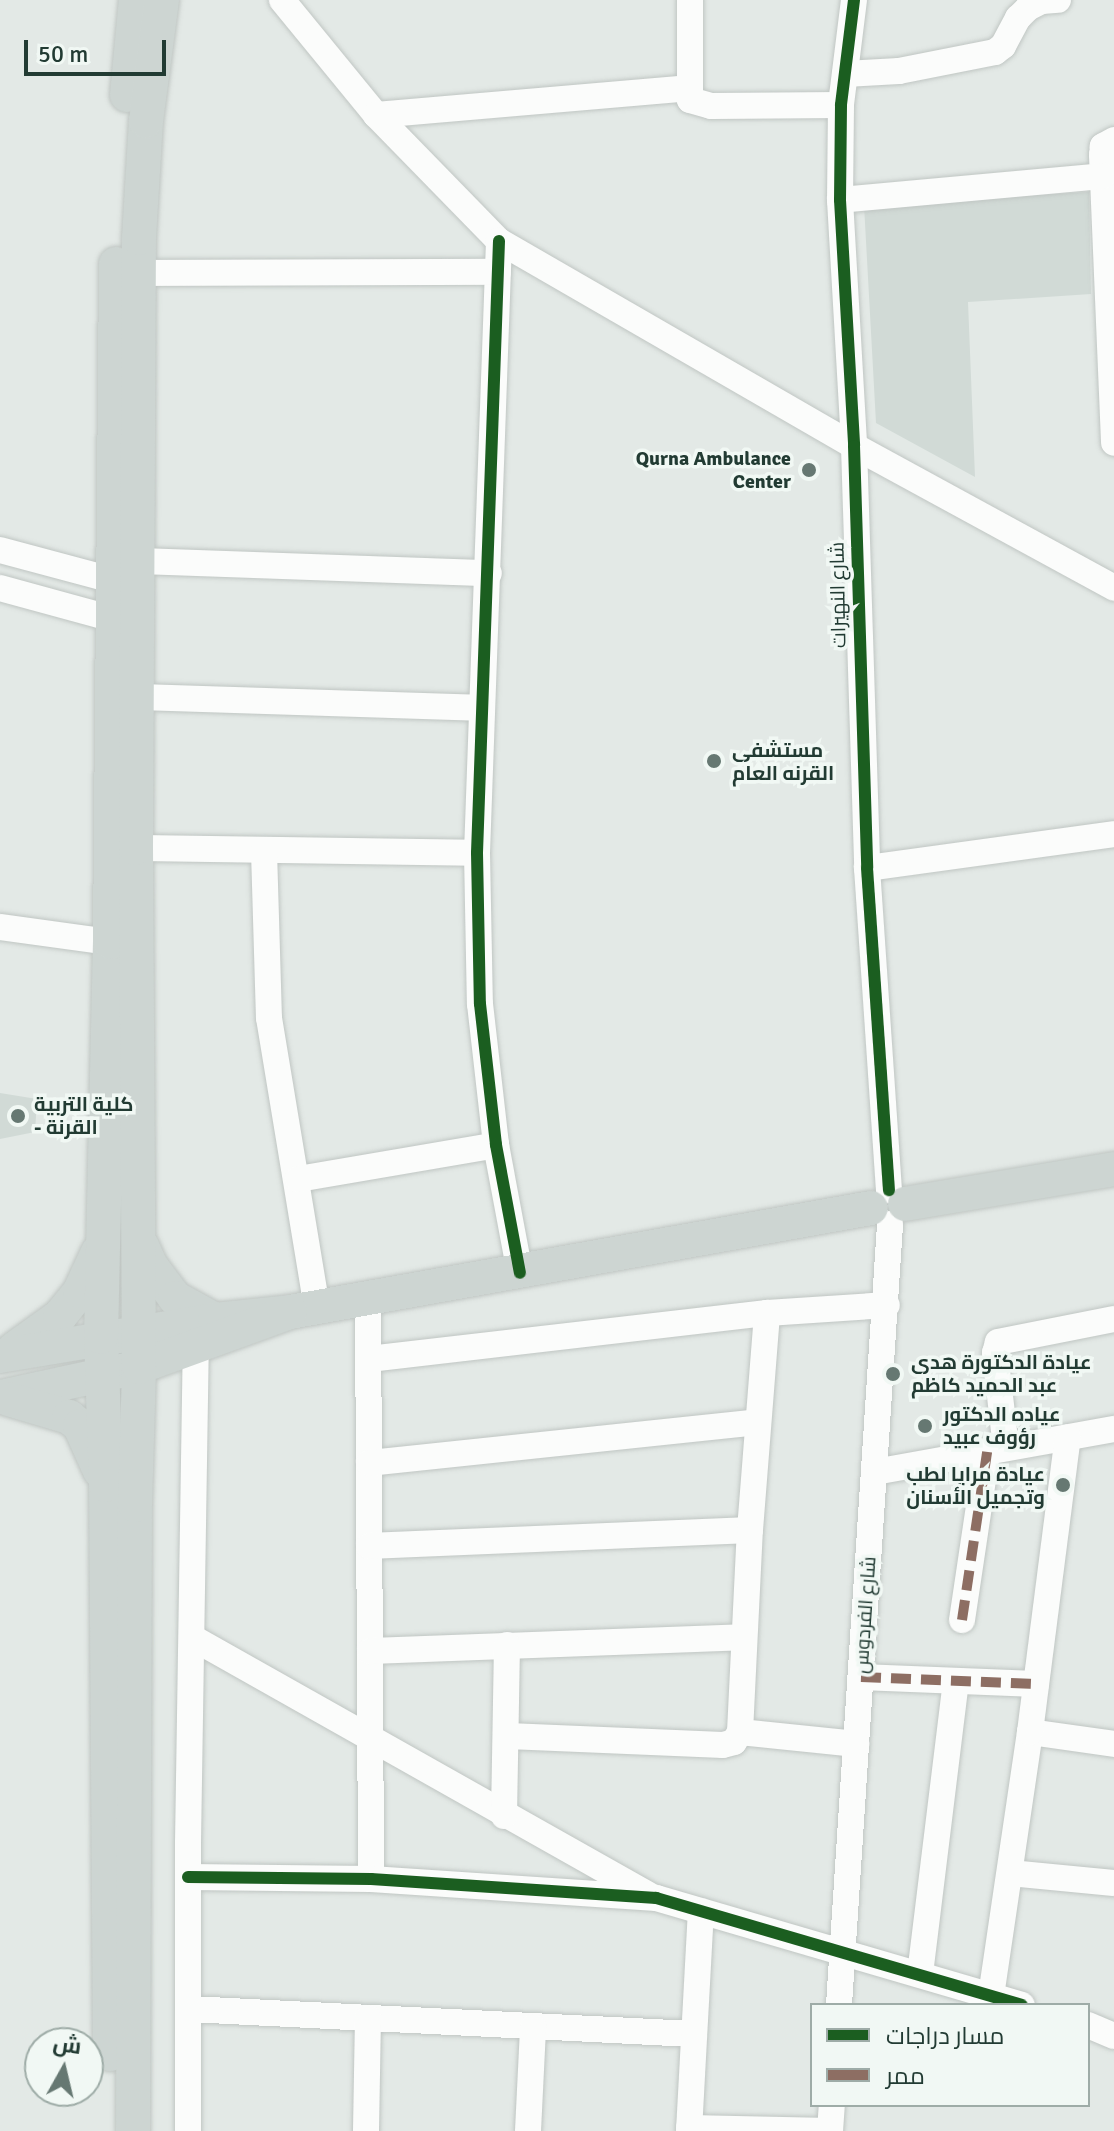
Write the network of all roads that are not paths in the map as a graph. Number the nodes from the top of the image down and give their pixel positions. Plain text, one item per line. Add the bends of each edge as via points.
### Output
1 (136, 0) edge
2 (162, 0) edge
3 (282, 0) edge
4 (690, 0) edge
5 (854, 0) edge
6 (1058, 0) edge
7 (845, 74) junction
8 (688, 88) junction
9 (841, 105) junction
10 (376, 115) junction
11 (1114, 140) edge
12 (1103, 176) junction
13 (840, 200) junction
14 (499, 241) junction
15 (498, 272) junction
16 (139, 273) junction
17 (1111, 285) edge
18 (1114, 443) edge
19 (854, 446) junction
20 (0, 550) edge
21 (126, 570) junction
22 (489, 573) junction
23 (0, 588) edge
24 (1114, 588) edge
25 (110, 618) junction
26 (137, 697) junction
27 (481, 708) junction
28 (1114, 834) edge
29 (136, 848) junction
30 (264, 851) junction
31 (477, 853) junction
32 (867, 868) junction
33 (0, 927) edge
34 (110, 942) junction
35 (496, 1145) junction
36 (1114, 1169) edge
37 (298, 1179) junction
38 (889, 1206) junction
39 (139, 1238) junction
40 (103, 1241) junction
41 (520, 1273) junction
42 (368, 1299) junction
43 (887, 1305) junction
44 (303, 1310) junction
45 (767, 1313) junction
46 (1114, 1319) edge
47 (138, 1333) junction
48 (205, 1333) junction
49 (101, 1337) junction
50 (3, 1355) edge
51 (369, 1359) junction
52 (139, 1367) junction
53 (103, 1376) junction
54 (0, 1397) edge
55 (757, 1422) junction
56 (1114, 1429) edge
57 (1068, 1437) junction
58 (996, 1450) junction
59 (369, 1463) junction
60 (875, 1472) junction
61 (106, 1485) junction
62 (750, 1530) junction
63 (369, 1546) junction
64 (962, 1620) dead end
65 (743, 1637) junction
66 (193, 1638) junction
67 (507, 1645) junction
68 (370, 1651) junction
69 (861, 1677) junction
70 (956, 1681) junction
71 (1036, 1684) junction
72 (740, 1732) junction
73 (1030, 1732) junction
74 (508, 1736) junction
75 (370, 1739) junction
76 (856, 1744) junction
77 (1114, 1744) edge
78 (504, 1816) junction
79 (1010, 1873) junction
80 (188, 1877) junction
81 (371, 1879) junction
82 (1114, 1883) edge
83 (656, 1898) junction
84 (701, 1911) junction
85 (842, 1950) junction
86 (920, 1974) junction
87 (991, 1996) junction
88 (839, 2003) edge
89 (1015, 2003) edge
90 (189, 2009) junction
91 (368, 2018) junction
92 (1090, 2026) edge
93 (533, 2027) junction
94 (693, 2034) junction
95 (1114, 2036) edge
96 (832, 2107) edge
97 (689, 2130) edge
98 (110, 2131) edge
99 (133, 2131) edge
100 (188, 2131) edge
101 (366, 2131) edge
102 (528, 2131) edge
103 (830, 2131) edge

1 - 21 main road via 116,239
2 - 16 main road via 146,121
3 - 10 street
4 - 8 street
5 - 7 street, شارع النهيرات
6 - 7 street via 1028,8 995,52 899,71
7 - 9 street, شارع النهيرات
8 - 9 street via 690,100 711,106
8 - 10 street
9 - 13 street, شارع النهيرات
10 - 14 street
11 - 12 street via 1103,146
12 - 13 street
12 - 17 street
13 - 19 street, شارع النهيرات
14 - 15 street
14 - 19 street
15 - 16 street
15 - 22 street
16 - 21 main road
17 - 18 street
19 - 24 street
19 - 32 street, شارع النهيرات
20 - 21 street
21 - 22 street
21 - 25 main road
21 - 26 main road
22 - 27 street
23 - 25 street
25 - 34 main road
26 - 27 street
26 - 29 main road
27 - 31 street
28 - 32 street
29 - 30 street
29 - 39 main road
30 - 31 street
30 - 37 street via 269,1018
31 - 35 street via 480,1004
32 - 38 street, شارع النهيرات
33 - 34 street
34 - 40 main road
35 - 37 street
35 - 41 street
36 - 38 main road
37 - 44 street
38 - 41 main road
38 - 43 street, شارع الفردوس
39 - 47 main road
39 - 48 main road via 151,1266
40 - 49 main road
40 - 50 main road via 80,1291 60,1316
41 - 42 main road
42 - 44 main road
42 - 51 street
43 - 45 street
43 - 60 street, شارع الفردوس
44 - 48 main road
45 - 51 street
45 - 55 street
46 - 58 street via 998,1342
47 - 48 main road
47 - 49 main road
47 - 52 main road
48 - 52 main road
48 - 66 street
49 - 50 main road
49 - 53 main road
51 - 59 street
52 - 53 main road
52 - 99 main road
53 - 54 main road
53 - 61 main road
54 - 61 main road via 56,1412 80,1426
55 - 59 street
55 - 62 street
56 - 57 street
57 - 58 street
57 - 71 street
58 - 60 street
58 - 64 street
59 - 63 street
60 - 69 street, شارع الفردوس
61 - 98 main road
62 - 63 street
62 - 65 street
63 - 68 street
65 - 67 street
65 - 72 street
66 - 75 street
66 - 80 street
67 - 68 street
67 - 74 street
68 - 75 street
69 - 70 street
69 - 76 street, شارع الفردوس
70 - 71 street
70 - 86 street
71 - 73 street
72 - 74 street via 734,1742 723,1745
72 - 76 street
73 - 77 street
73 - 79 street
74 - 78 street
75 - 78 street
75 - 81 street
76 - 85 street, شارع الفردوس
78 - 83 street
79 - 82 street
79 - 87 street
80 - 81 street
80 - 90 street
81 - 83 street
83 - 84 street
84 - 85 street
84 - 94 street
85 - 86 street
85 - 88 street, شارع الفردوس
86 - 87 street
87 - 89 street
90 - 91 street
90 - 100 street
91 - 93 street
91 - 101 street
92 - 95 street
93 - 94 street
93 - 102 street
94 - 97 street
96 - 103 street
97 - 103 street

